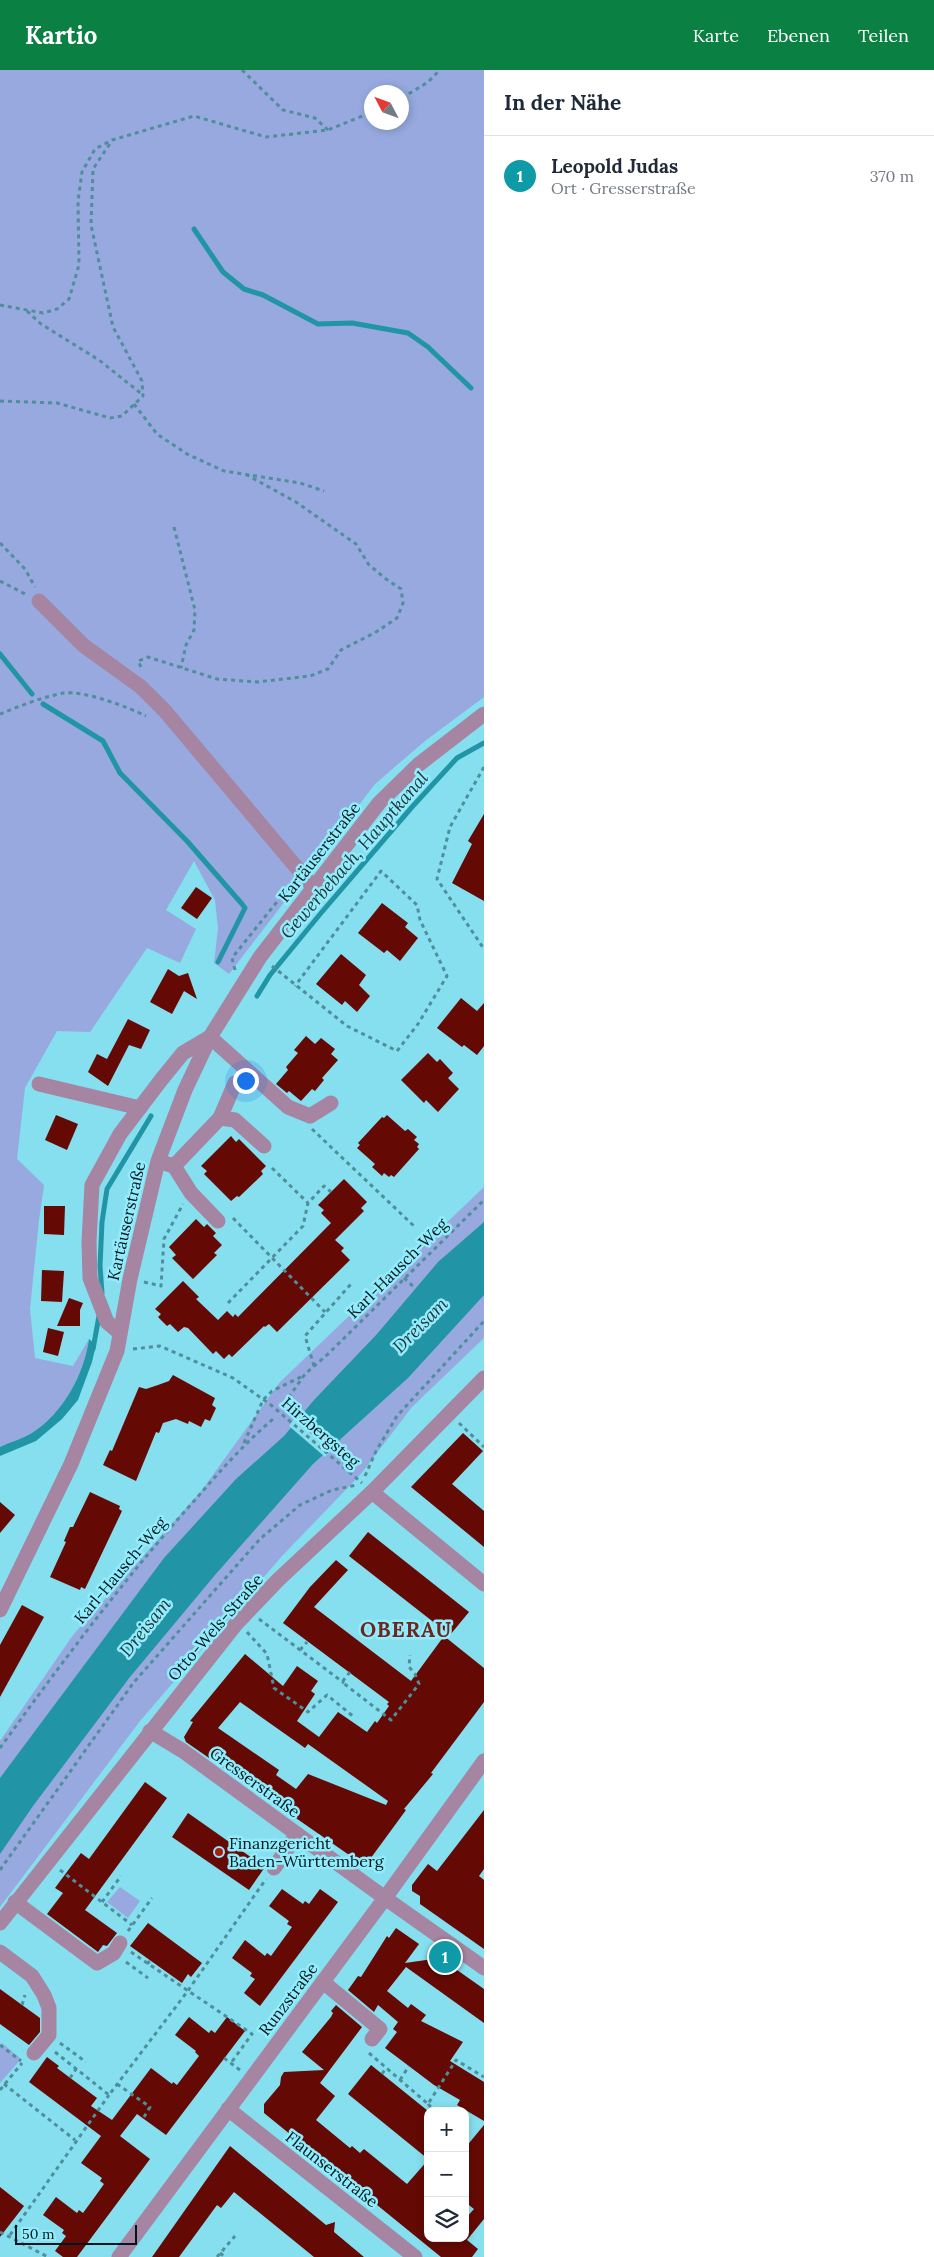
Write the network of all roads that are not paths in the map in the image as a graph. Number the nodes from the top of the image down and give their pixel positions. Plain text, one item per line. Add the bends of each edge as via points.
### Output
1 (39, 601) road end
2 (484, 714) edge
3 (313, 888) junction
4 (210, 1037) junction
5 (235, 1083) dead end
6 (39, 1084) dead end
7 (331, 1103) dead end
8 (140, 1108) junction
9 (220, 1118) junction
10 (264, 1146) dead end
11 (158, 1161) junction
12 (174, 1166) junction
13 (218, 1221) dead end
14 (120, 1334) junction
15 (484, 1378) edge
16 (367, 1488) junction
17 (484, 1584) edge
18 (0, 1610) edge
19 (150, 1731) junction
20 (484, 1761) edge
21 (297, 1834) junction
22 (274, 1868) road end
23 (385, 1898) junction
24 (15, 1902) junction
25 (0, 1923) edge
26 (119, 1945) road end
27 (0, 1952) edge
28 (484, 1968) edge
29 (323, 1982) junction
30 (372, 2039) road end
31 (39, 2047) road end
32 (228, 2109) junction
33 (119, 2257) edge
34 (415, 2257) edge

1 - 3 street via 82,645 146,692 165,711
2 - 3 street, Kartäuserstraße via 418,764 379,803
3 - 4 street, Kartäuserstraße via 260,956
4 - 7 street via 288,1106 310,1116
4 - 8 street, Kartäuserstraße via 183,1053
4 - 11 street, Kartäuserstraße via 185,1090
5 - 9 street
6 - 8 street
8 - 14 street, Kartäuserstraße via 120,1134 92,1185 90,1278 107,1322
9 - 10 street via 235,1120
9 - 12 street
11 - 12 street
11 - 14 street, Kartäuserstraße
12 - 13 street via 191,1193
14 - 18 street, Kartäuserstraße via 117,1351 71,1464
15 - 16 street, Otto-Wels-Straße
16 - 17 street
16 - 19 street, Otto-Wels-Straße via 236,1624
19 - 21 street, Gresserstraße via 183,1751
19 - 24 street, Otto-Wels-Straße
20 - 23 street, Runzstraße
21 - 22 street
21 - 23 street, Gresserstraße
23 - 28 street, Gresserstraße
23 - 29 street, Runzstraße
24 - 25 street, Otto-Wels-Straße
24 - 26 street via 97,1964
27 - 31 street via 32,1976 44,1995 49,2008
29 - 30 street via 380,2029
29 - 32 street, Runzstraße
32 - 33 street, Runzstraße
32 - 34 street, Flaunserstraße

